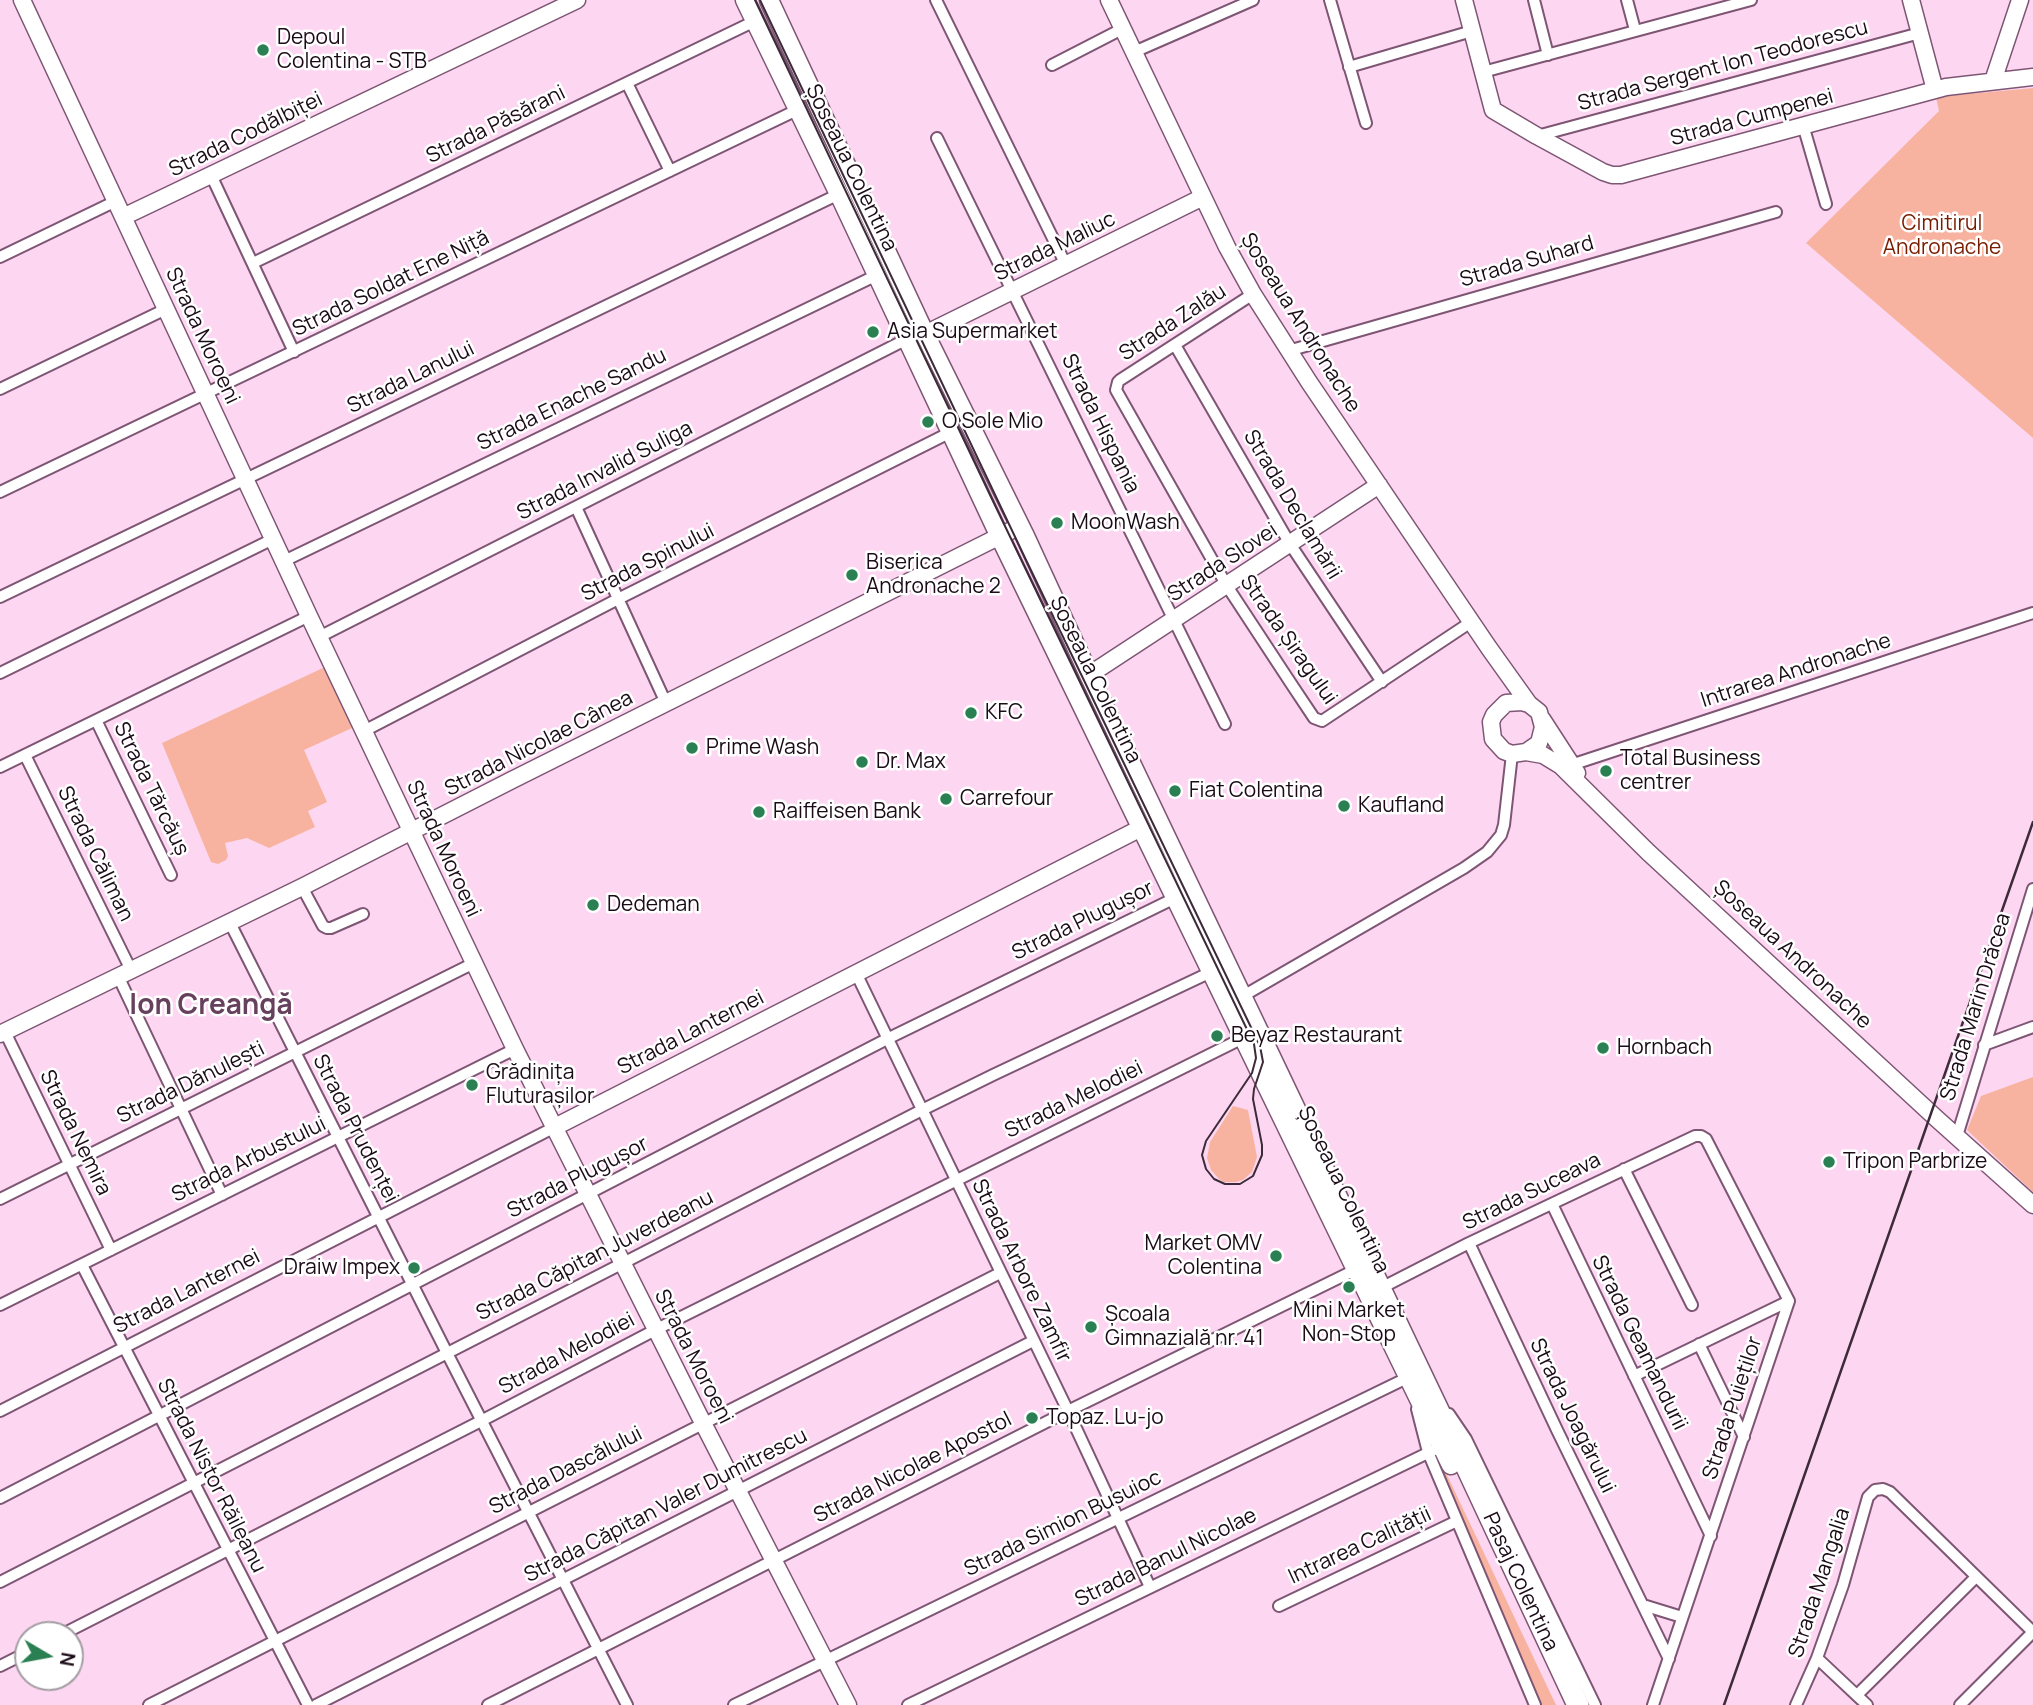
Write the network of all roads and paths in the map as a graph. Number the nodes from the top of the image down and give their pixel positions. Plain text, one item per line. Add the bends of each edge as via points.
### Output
1 (22, 0) edge
2 (577, 0) edge
3 (745, 0) edge
4 (769, 0) edge
5 (936, 0) edge
6 (1109, 0) edge
7 (1253, 0) edge
8 (1329, 0) edge
9 (1464, 0) edge
10 (1534, 0) edge
11 (1627, 0) edge
12 (1751, 0) edge
13 (1911, 0) edge
14 (2020, 0) edge
15 (1723, 4) edge
16 (1230, 5) edge
17 (755, 21) junction
18 (1122, 29) junction
19 (1635, 30) junction
20 (1472, 31) junction
21 (1920, 33) junction
22 (1134, 52) junction
23 (1548, 55) junction
24 (1052, 65) dead end
25 (1349, 67) junction
26 (1483, 72) junction
27 (2033, 77) edge
28 (1993, 81) junction
29 (627, 83) junction
30 (1935, 90) junction
31 (797, 110) junction
32 (1366, 123) dead end
33 (1803, 125) junction
34 (1537, 136) junction
35 (937, 138) dead end
36 (670, 171) junction
37 (211, 175) junction
38 (839, 194) junction
39 (1203, 197) junction
40 (116, 201) junction
41 (1826, 204) dead end
42 (1776, 212) dead end
43 (123, 217) junction
44 (0, 257) edge
45 (253, 263) junction
46 (1066, 265) junction
47 (877, 275) junction
48 (1013, 290) junction
49 (1253, 294) junction
50 (166, 309) junction
51 (916, 337) junction
52 (1175, 345) junction
53 (1288, 351) junction
54 (294, 352) junction
55 (1116, 387) joint
56 (0, 389) edge
57 (205, 394) junction
58 (951, 432) junction
59 (245, 479) junction
60 (1379, 485) junction
61 (0, 492) edge
62 (576, 508) junction
63 (1020, 526) junction
64 (1000, 537) junction
65 (274, 539) junction
66 (1290, 544) junction
67 (284, 561) junction
68 (1227, 586) junction
69 (0, 597) edge
70 (618, 599) junction
71 (2033, 613) edge
72 (309, 616) junction
73 (1174, 621) junction
74 (1471, 621) junction
75 (319, 637) junction
76 (1489, 648) junction
77 (0, 673) edge
78 (1089, 675) junction
79 (1382, 682) junction
80 (666, 703) junction
81 (1529, 704) junction
82 (1499, 708) junction
83 (1542, 719) junction
84 (96, 720) junction
85 (1225, 724) dead end
86 (364, 732) junction
87 (1519, 753) junction
88 (25, 755) junction
89 (1572, 765) junction
90 (0, 767) edge
91 (1600, 803) junction
92 (1141, 828) junction
93 (413, 831) junction
94 (171, 875) dead end
95 (302, 887) junction
96 (2033, 889) edge
97 (1175, 898) junction
98 (363, 914) dead end
99 (229, 921) junction
100 (474, 964) junction
101 (1211, 972) junction
102 (124, 973) junction
103 (856, 973) junction
104 (1243, 996) junction
105 (2033, 1027) edge
106 (2, 1033) edge
107 (1243, 1038) junction
108 (887, 1039) junction
109 (1984, 1045) junction
110 (515, 1049) junction
111 (295, 1052) junction
112 (181, 1109) junction
113 (922, 1110) junction
114 (553, 1128) junction
115 (1956, 1136) junction
116 (338, 1137) junction
117 (70, 1165) junction
118 (1623, 1169) junction
119 (956, 1180) junction
120 (222, 1195) junction
121 (587, 1195) junction
122 (0, 1199) edge
123 (1552, 1204) junction
124 (2033, 1205) edge
125 (379, 1218) junction
126 (1469, 1243) junction
127 (111, 1250) junction
128 (622, 1264) junction
129 (82, 1265) junction
130 (1357, 1269) junction
131 (1000, 1273) junction
132 (412, 1284) junction
133 (1381, 1287) junction
134 (1789, 1301) junction
135 (0, 1305) edge
136 (1692, 1305) dead end
137 (657, 1329) junction
138 (1033, 1341) junction
139 (1699, 1344) junction
140 (124, 1348) junction
141 (447, 1353) junction
142 (1634, 1376) junction
143 (1417, 1378) junction
144 (0, 1411) edge
145 (1068, 1411) junction
146 (159, 1416) junction
147 (481, 1421) junction
148 (703, 1423) junction
149 (1744, 1437) junction
150 (1446, 1456) junction
151 (193, 1483) junction
152 (738, 1491) junction
153 (0, 1498) edge
154 (528, 1512) junction
155 (1118, 1519) junction
156 (1457, 1521) junction
157 (1710, 1536) junction
158 (228, 1550) junction
159 (773, 1560) junction
160 (1976, 1577) junction
161 (563, 1580) junction
162 (0, 1581) edge
163 (1150, 1587) junction
164 (1643, 1605) junction
165 (1279, 1606) dead end
166 (1682, 1617) junction
167 (84, 1623) edge
168 (2033, 1632) edge
169 (275, 1641) junction
170 (599, 1649) junction
171 (1817, 1658) junction
172 (1669, 1659) junction
173 (825, 1661) junction
174 (1857, 1695) junction
175 (927, 1701) edge
176 (149, 1705) edge
177 (308, 1705) edge
178 (316, 1705) edge
179 (488, 1705) edge
180 (627, 1705) edge
181 (734, 1705) edge
182 (848, 1705) edge
183 (908, 1705) edge
184 (1535, 1705) edge
185 (1564, 1705) edge
186 (1578, 1705) edge
187 (1595, 1705) edge
188 (1653, 1705) edge
189 (1796, 1705) edge
190 (1867, 1705) edge
191 (1960, 1705) edge

1 - 40 street, Strada Moroeni
2 - 37 street, Strada Codălbiței
3 - 17 main road, Șoseaua Colentina
4 - 51 main road, Șoseaua Colentina
5 - 46 street
6 - 18 street, Șoseaua Andronache
7 - 16 street
8 - 25 street
9 - 20 street
10 - 23 street
11 - 19 street
12 - 15 street
13 - 21 street
14 - 28 street
15 - 19 street
16 - 22 street
17 - 29 street, Strada Păsărani
17 - 31 main road, Șoseaua Colentina
18 - 22 street, Șoseaua Andronache
18 - 24 street
19 - 23 street
20 - 25 street
20 - 26 street
21 - 30 street
21 - 34 street, Strada Sergent Ion Teodorescu
22 - 39 street, Șoseaua Andronache
23 - 26 street
25 - 32 street
26 - 34 street, Strada Cumpenei via 1491,107
27 - 28 street, Strada Cumpenei
28 - 30 street, Strada Cumpenei
29 - 36 street
29 - 45 street, Strada Păsărani
30 - 33 street, Strada Cumpenei
31 - 36 street, Strada Soldat Ene Niță
31 - 38 main road, Șoseaua Colentina
33 - 34 street, Strada Cumpenei via 1616,176
33 - 41 street
35 - 48 street, Strada Hispania
36 - 54 street, Strada Soldat Ene Niță
37 - 43 street, Strada Codălbiței
37 - 45 street
38 - 47 main road, Șoseaua Colentina
38 - 59 street, Strada Lanului
39 - 46 street, Strada Maliuc
39 - 49 street, Șoseaua Andronache
40 - 43 street, Strada Moroeni
40 - 44 street
42 - 53 street, Strada Suhard
43 - 50 street, Strada Moroeni
45 - 54 street
46 - 48 street, Strada Maliuc
47 - 51 main road, Șoseaua Colentina
47 - 67 street, Strada Enache Sandu
48 - 51 street, Strada Maliuc
48 - 73 street, Strada Hispania
49 - 52 street, Strada Zalău
49 - 53 street, Șoseaua Andronache
50 - 56 street
50 - 57 street, Strada Moroeni
51 - 58 main road, Șoseaua Colentina
51 - 62 street, Strada Invalid Suliga
51 - 63 main road, Șoseaua Colentina
52 - 55 street, Strada Zalău
52 - 66 street, Strada Declamării
53 - 60 street, Șoseaua Andronache
54 - 57 street, Strada Soldat Ene Niță
55 - 68 street, Strada Șiragului
57 - 59 street, Strada Moroeni
57 - 61 street, Strada Soldat Ene Niță
58 - 64 main road, Șoseaua Colentina
58 - 70 street, Strada Spinului
59 - 65 street, Strada Moroeni
59 - 69 street, Strada Lanului
60 - 66 street, Strada Slovei
60 - 74 street, Șoseaua Andronache
62 - 70 street
62 - 75 street, Strada Invalid Suliga
63 - 64 street, Strada Nicolae Cânea
63 - 78 main road, Șoseaua Colentina
64 - 80 street, Strada Nicolae Cânea
64 - 92 main road, Șoseaua Colentina
65 - 67 street, Strada Moroeni
65 - 77 street
66 - 68 street, Strada Slovei
66 - 79 street, Strada Declamării
67 - 72 street, Strada Moroeni
68 - 73 street, Strada Slovei
68 - 79 street, Strada Șiragului via 1317,720 1325,720
70 - 80 street
70 - 86 street, Strada Spinului
71 - 89 street, Intrarea Andronache
72 - 75 street, Strada Moroeni
72 - 84 street
73 - 78 street, Strada Slovei
73 - 85 street, Strada Hispania
74 - 76 street, Șoseaua Andronache
74 - 79 street, Strada Șiragului
75 - 86 street, Strada Moroeni
76 - 81 street, Șoseaua Andronache
76 - 82 street, Șoseaua Andronache via 1502,683
78 - 104 main road, Șoseaua Colentina
80 - 93 street, Strada Nicolae Cânea
81 - 82 street via 1514,701
81 - 83 street
82 - 87 street via 1491,722 1493,739 1498,746
83 - 87 street via 1538,743
83 - 89 street, Șoseaua Andronache
84 - 88 street
84 - 94 street, Strada Tărcăuș
86 - 93 street, Strada Moroeni
87 - 91 street, Șoseaua Andronache via 1553,760
87 - 104 street via 1504,825 1487,852
88 - 90 street
88 - 102 street, Strada Căliman
89 - 91 street, Șoseaua Andronache
91 - 115 street, Șoseaua Andronache
92 - 97 main road, Șoseaua Colentina
92 - 103 street, Strada Lanternei
93 - 95 street, Strada Nicolae Cânea
93 - 100 street, Strada Moroeni
95 - 98 street via 327,928
95 - 99 street, Strada Nicolae Cânea
96 - 109 street, Strada Marin Drăcea
97 - 101 main road, Șoseaua Colentina
97 - 108 street, Strada Plugușor
99 - 102 street, Strada Nicolae Cânea
99 - 111 street, Strada Prudenței
100 - 110 street, Strada Moroeni
100 - 111 street, Strada Dănulești
101 - 107 main road, Șoseaua Colentina
101 - 113 street, Strada Căpitan Juverdeanu
102 - 106 street, Strada Nicolae Cânea
102 - 112 street, Strada Căliman
103 - 108 street, Strada Arbore Zamfir
103 - 114 street, Strada Lanternei
104 - 133 main road, Șoseaua Colentina
105 - 109 street
106 - 117 street, Strada Nemira
107 - 119 street, Strada Melodiei
107 - 130 main road, Șoseaua Colentina
108 - 113 street, Strada Arbore Zamfir
108 - 121 street, Strada Plugușor
109 - 115 street, Strada Marin Drăcea
110 - 114 street, Strada Moroeni
110 - 116 street, Strada Arbustului
111 - 112 street, Strada Dănulești
111 - 116 street, Strada Prudenței
112 - 117 street, Strada Dănulești
112 - 120 street, Strada Căliman
113 - 119 street, Strada Arbore Zamfir
113 - 128 street, Strada Căpitan Juverdeanu
114 - 121 street, Strada Moroeni
114 - 125 street, Strada Lanternei
115 - 124 street, Șoseaua Andronache
116 - 120 street, Strada Arbustului
116 - 125 street, Strada Prudenței
117 - 122 street, Strada Dănulești
117 - 127 street, Strada Nemira
118 - 123 street, Strada Suceava
118 - 134 street, Strada Suceava via 1695,1136 1706,1139
118 - 136 street
119 - 131 street, Strada Arbore Zamfir
119 - 137 street, Strada Melodiei
120 - 127 street, Strada Arbustului
121 - 128 street, Strada Moroeni
121 - 132 street, Strada Plugușor
123 - 126 street, Strada Suceava
123 - 142 street, Strada Geamandurii
125 - 132 street, Strada Prudenței
125 - 140 street, Strada Lanternei
126 - 133 street, Strada Suceava
126 - 164 street, Strada Joagărului
127 - 129 street, Strada Arbustului
128 - 137 street, Strada Moroeni
128 - 141 street, Strada Căpitan Juverdeanu
129 - 135 street, Strada Arbustului
129 - 140 street, Strada Nistor Răileanu
130 - 143 main road, Șoseaua Colentina
130 - 145 street, Strada Nicolae Apostol
131 - 138 street, Strada Arbore Zamfir
131 - 148 street, Strada Dascălului
132 - 141 street, Strada Prudenței
132 - 146 street, Strada Plugușor
133 - 143 main road, Șoseaua Colentina
134 - 139 street
134 - 149 street, Strada Puieților
137 - 147 street, Strada Melodiei
137 - 148 street, Strada Moroeni
138 - 145 street, Strada Arbore Zamfir
138 - 152 street, Strada Căpitan Valer Dumitrescu
139 - 142 street
139 - 149 street
140 - 144 street, Strada Lanternei
140 - 146 street, Strada Nistor Răileanu
141 - 147 street, Strada Prudenței
141 - 151 street, Strada Căpitan Juverdeanu
142 - 157 street, Strada Geamandurii
143 - 150 main road, Șoseaua Colentina
143 - 150 street, Șoseaua Colentina
143 - 155 street, Strada Simion Busuioc
143 - 187 street, Șoseaua Colentina via 1466,1439
145 - 155 street, Strada Arbore Zamfir
145 - 159 street, Strada Nicolae Apostol
146 - 151 street, Strada Nistor Răileanu
146 - 153 street, Strada Plugușor
147 - 154 street, Strada Prudenței
147 - 158 street, Strada Melodiei
148 - 152 street, Strada Moroeni
148 - 154 street, Strada Dascălului
149 - 157 street, Strada Puieților
150 - 156 street, Șoseaua Colentina
150 - 163 street, Strada Banul Nicolae
150 - 185 highway, Pasaj Colentina
150 - 186 highway, Pasaj Colentina
151 - 158 street, Strada Nistor Răileanu
151 - 162 street, Strada Căpitan Juverdeanu
152 - 159 street, Strada Moroeni
152 - 161 street, Strada Căpitan Valer Dumitrescu
154 - 161 street, Strada Prudenței
154 - 169 street, Strada Dascălului
155 - 163 street, Strada Arbore Zamfir
155 - 173 street, Strada Simion Busuioc
156 - 165 street, Intrarea Calității
156 - 184 street, Șoseaua Colentina
157 - 166 street, Strada Puieților
158 - 167 street, Strada Melodiei
158 - 169 street, Strada Nistor Răileanu
159 - 170 street, Strada Nicolae Apostol
159 - 173 street, Strada Moroeni
160 - 168 street
160 - 171 street, Strada Mangalia via 1890,1492 1871,1492
160 - 174 street
161 - 170 street, Strada Prudenței
161 - 178 street, Strada Căpitan Valer Dumitrescu
163 - 175 street, Strada Banul Nicolae
164 - 166 street
164 - 172 street, Strada Joagărului
166 - 172 street, Strada Puieților
168 - 191 street
169 - 176 street, Strada Dascălului
169 - 177 street, Strada Nistor Răileanu
170 - 179 street, Strada Nicolae Apostol
170 - 180 street, Strada Prudenței
171 - 174 street
171 - 189 street, Strada Mangalia
172 - 188 street, Strada Puieților
173 - 181 street, Strada Simion Busuioc
173 - 182 street, Strada Moroeni
174 - 190 street
175 - 183 street, Strada Banul Nicolae

